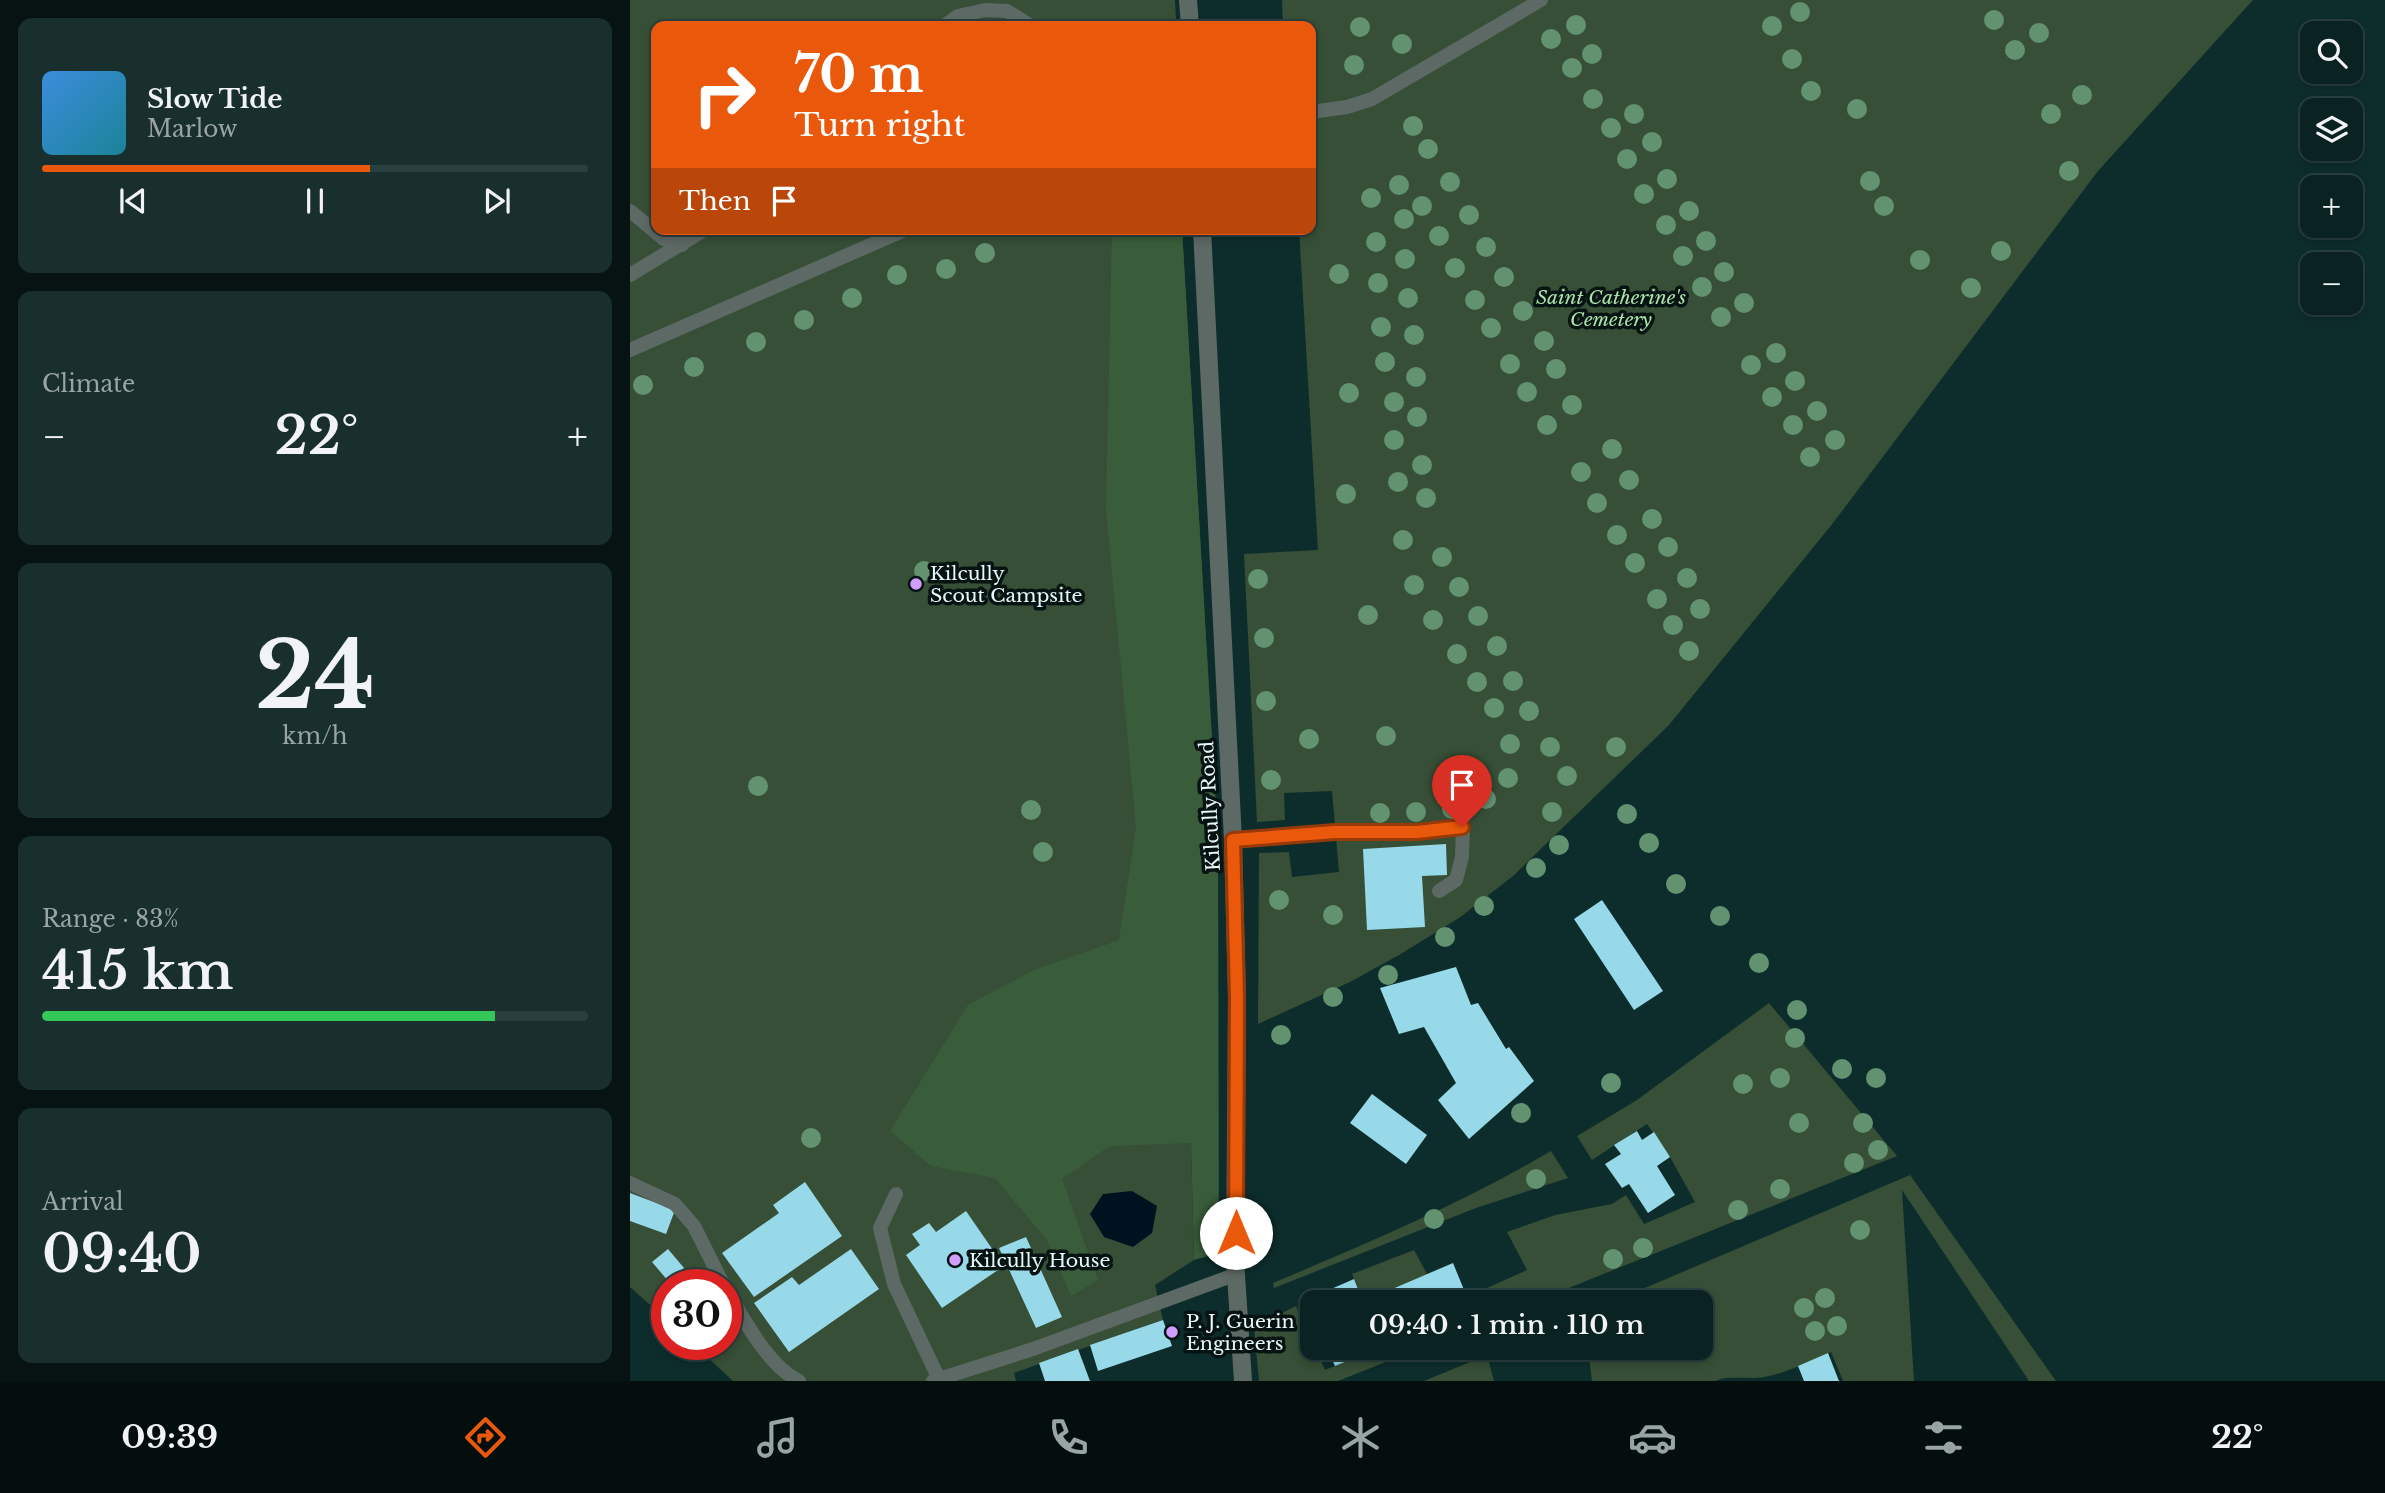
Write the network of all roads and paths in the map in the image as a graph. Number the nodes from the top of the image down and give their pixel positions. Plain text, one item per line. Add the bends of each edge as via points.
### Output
1 (1188, 0) edge
2 (1541, 0) edge
3 (950, 21) edge
4 (1024, 21) edge
5 (1190, 21) edge
6 (1316, 111) edge
7 (630, 211) edge
8 (651, 228) edge
9 (659, 235) edge
10 (697, 235) edge
11 (893, 235) edge
12 (1202, 235) edge
13 (682, 245) junction
14 (630, 275) edge
15 (630, 350) edge
16 (1233, 840) junction
17 (1439, 891) dead end
18 (630, 1183) edge
19 (896, 1194) dead end
20 (716, 1269) edge
21 (1237, 1275) junction
22 (742, 1316) edge
23 (936, 1380) edge
24 (799, 1381) edge
25 (1243, 1381) edge

1 - 5 street
2 - 6 lane via 1373,99
3 - 4 lane via 985,10 1007,10
7 - 8 lane
9 - 13 lane
10 - 13 lane
11 - 15 lane
12 - 16 street, Kilcully Road
13 - 14 lane
16 - 17 lane via 1462,827 1456,880
16 - 21 street, Kilcully Road
18 - 20 lane via 675,1204 694,1226
19 - 23 lane via 880,1228 894,1284
21 - 23 lane
21 - 25 street, Kilcully Road
22 - 24 lane via 786,1374

